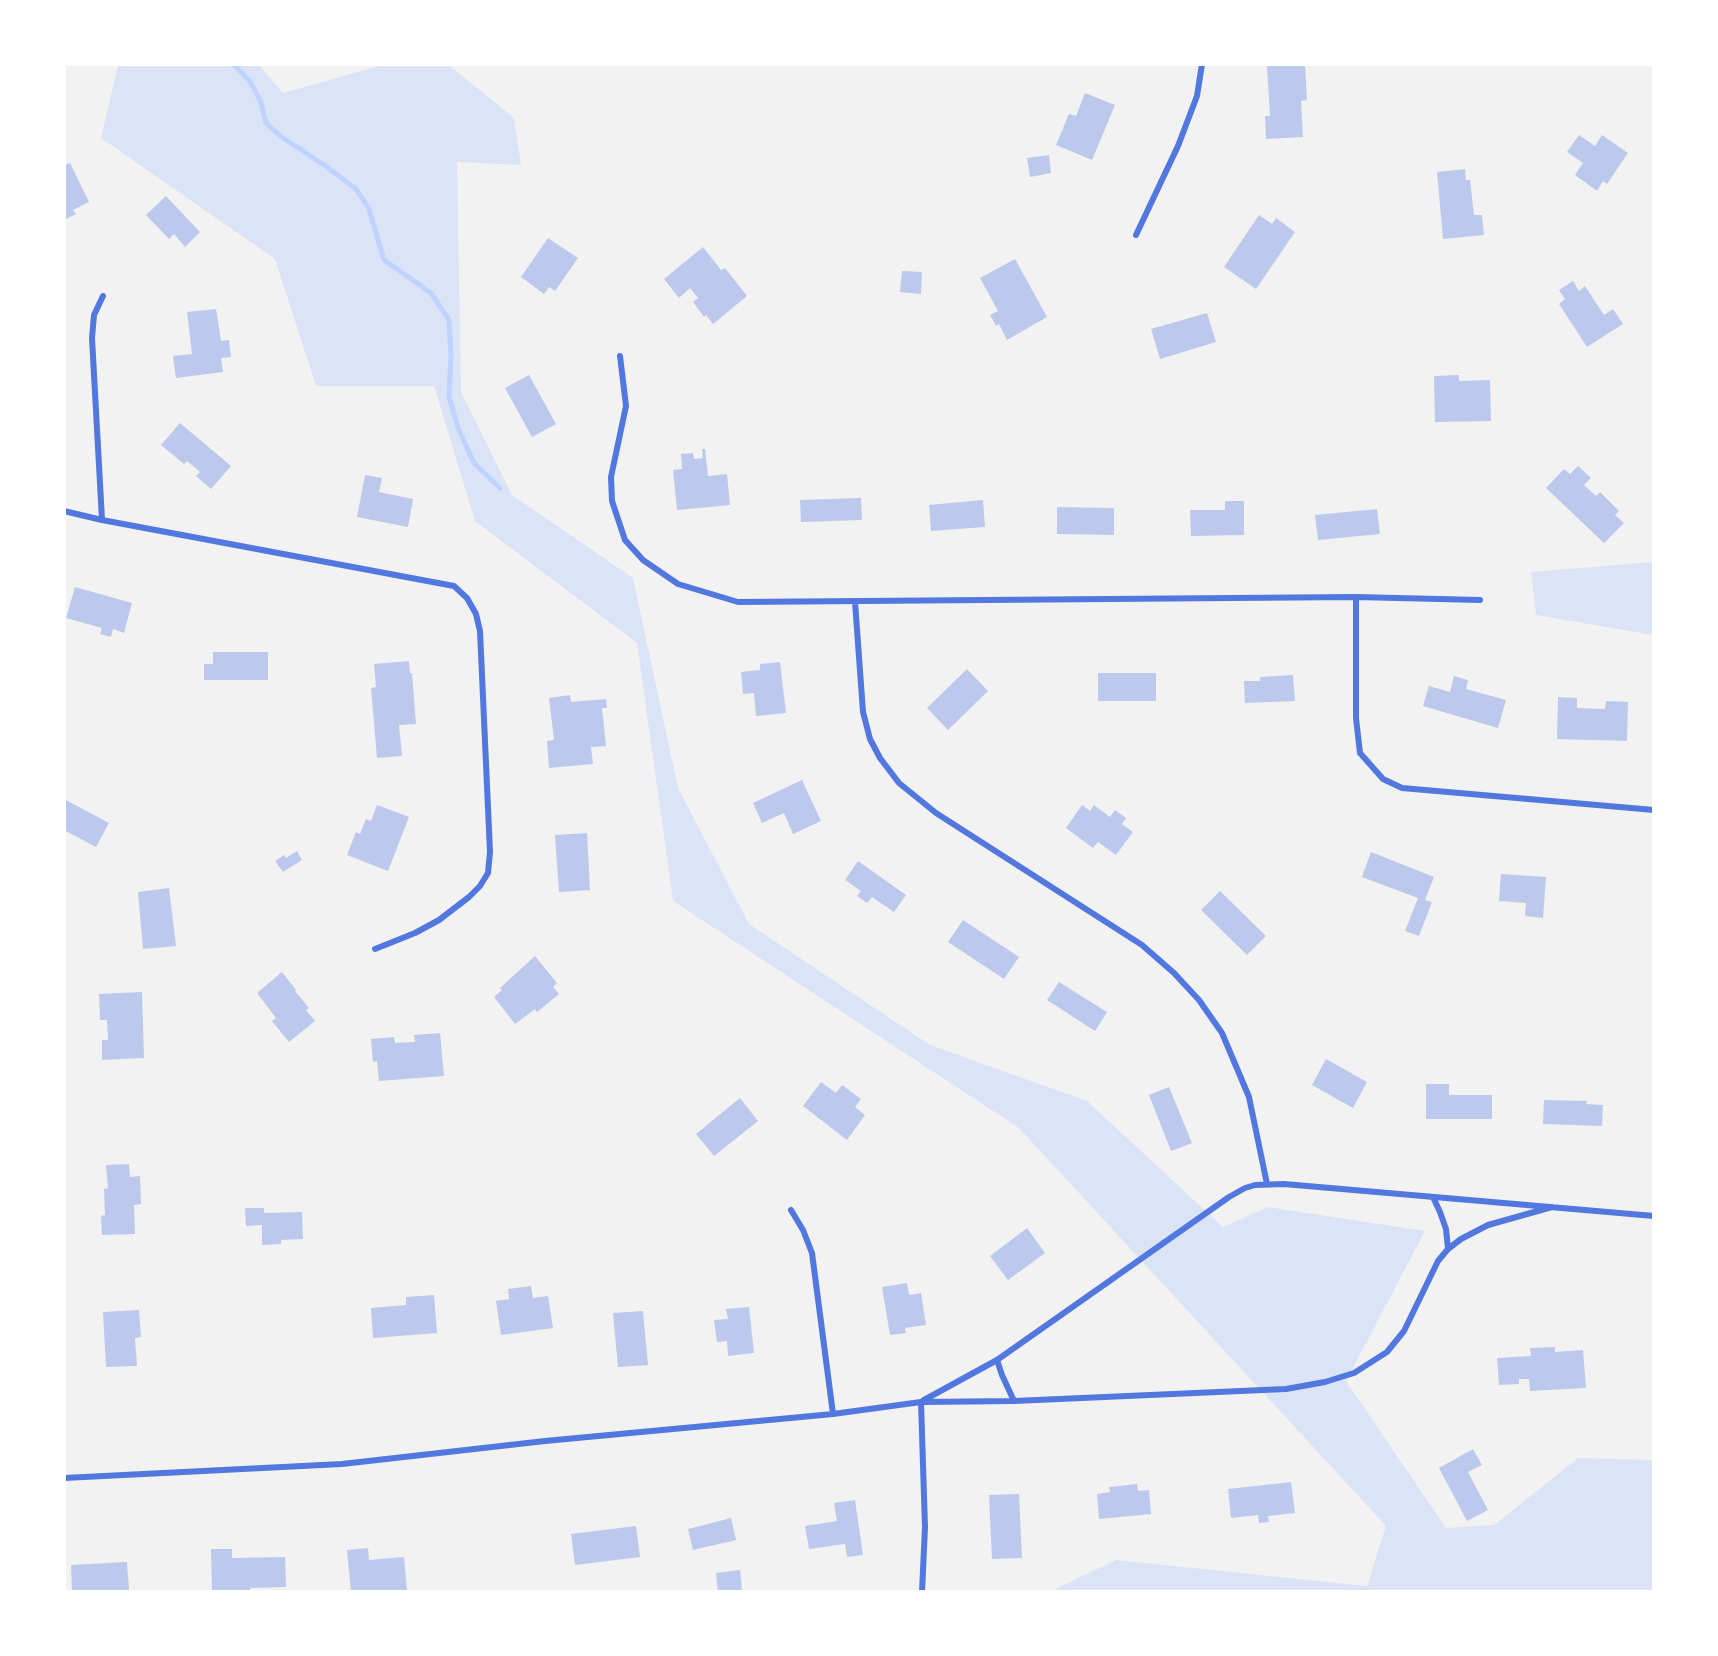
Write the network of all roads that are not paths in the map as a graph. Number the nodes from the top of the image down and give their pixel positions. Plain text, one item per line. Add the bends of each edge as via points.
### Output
1 (1203, 64) edge
2 (1137, 235) dead end
3 (103, 296) dead end
4 (620, 356) dead end
5 (64, 511) edge
6 (102, 520) junction
7 (1356, 597) junction
8 (1480, 600) dead end
9 (855, 602) junction
10 (1653, 810) edge
11 (375, 949) dead end
12 (1267, 1184) junction
13 (1433, 1197) junction
14 (1552, 1207) junction
15 (791, 1210) dead end
16 (1653, 1216) edge
17 (1448, 1249) junction
18 (997, 1360) junction
19 (1014, 1401) junction
20 (921, 1402) junction
21 (833, 1414) junction
22 (64, 1478) edge
23 (922, 1592) edge

1 - 2 street via 1197,96 1179,146
3 - 6 street via 94,315 92,338
4 - 9 street via 626,406 611,477 612,501 626,540 643,560 678,584 738,602
5 - 6 street
6 - 11 street via 454,586 467,598 480,631 488,873 469,897 439,920
7 - 8 street
7 - 9 street
7 - 10 street via 1356,718 1360,753 1383,779 1402,788
9 - 12 street via 863,712 880,758 899,783 936,813 1142,945 1199,1000 1222,1033 1249,1097
12 - 13 street
12 - 18 street via 1245,1188 1229,1197
13 - 14 street
13 - 17 street via 1446,1229
14 - 16 street
14 - 17 street via 1488,1225
15 - 21 street via 812,1253
17 - 19 street via 1438,1261 1404,1331 1387,1352 1354,1373 1286,1389
18 - 19 street
18 - 20 street
19 - 20 street
20 - 21 street
20 - 23 street via 925,1527
21 - 22 street via 342,1464

